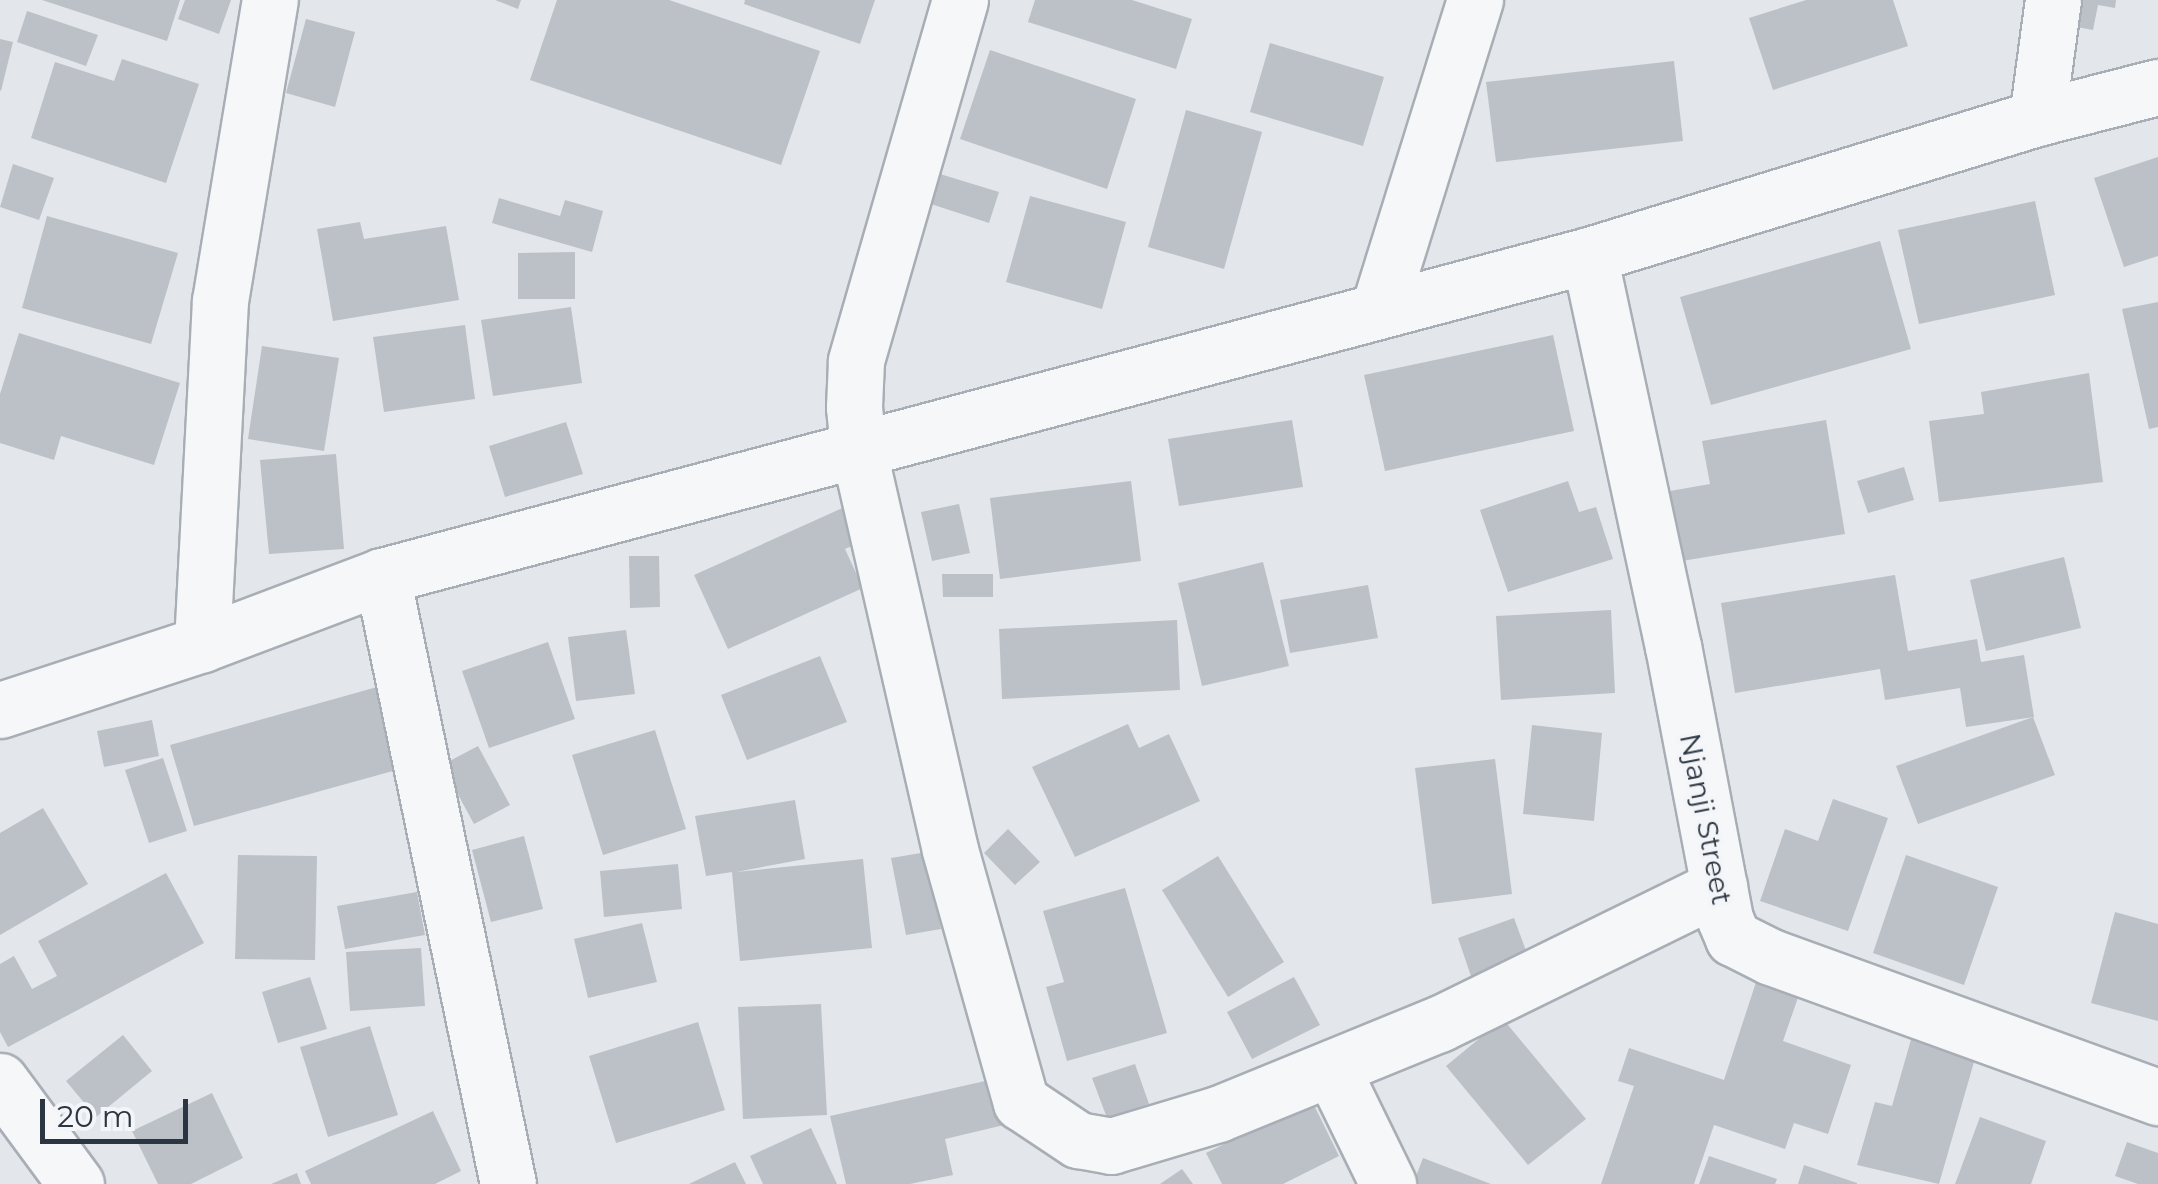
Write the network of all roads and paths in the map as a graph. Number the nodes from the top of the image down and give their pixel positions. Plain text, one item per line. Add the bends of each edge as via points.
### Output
1 (270, 0) edge
2 (960, 0) edge
3 (1474, 0) edge
4 (2054, 0) edge
5 (2158, 87) edge
6 (2038, 118) junction
7 (1589, 255) junction
8 (1378, 308) junction
9 (858, 448) junction
10 (382, 576) junction
11 (202, 644) junction
12 (0, 710) edge
13 (1719, 887) junction
14 (1332, 1069) junction
15 (0, 1081) edge
16 (2158, 1097) edge
17 (76, 1184) edge
18 (508, 1184) edge
19 (1388, 1184) edge

1 - 11 street via 220,301
2 - 9 street via 856,360
3 - 8 street
4 - 6 street
5 - 6 street
6 - 7 street
7 - 8 street
7 - 13 street, Njanji Street
8 - 9 street
9 - 10 street
9 - 14 street via 950,850 1021,1102 1078,1140 1110,1146 1218,1114
10 - 11 street
10 - 18 street
11 - 12 street
13 - 14 street via 1548,974
13 - 16 street, Njanji Street via 1733,938 1771,957
14 - 19 street
15 - 17 street

